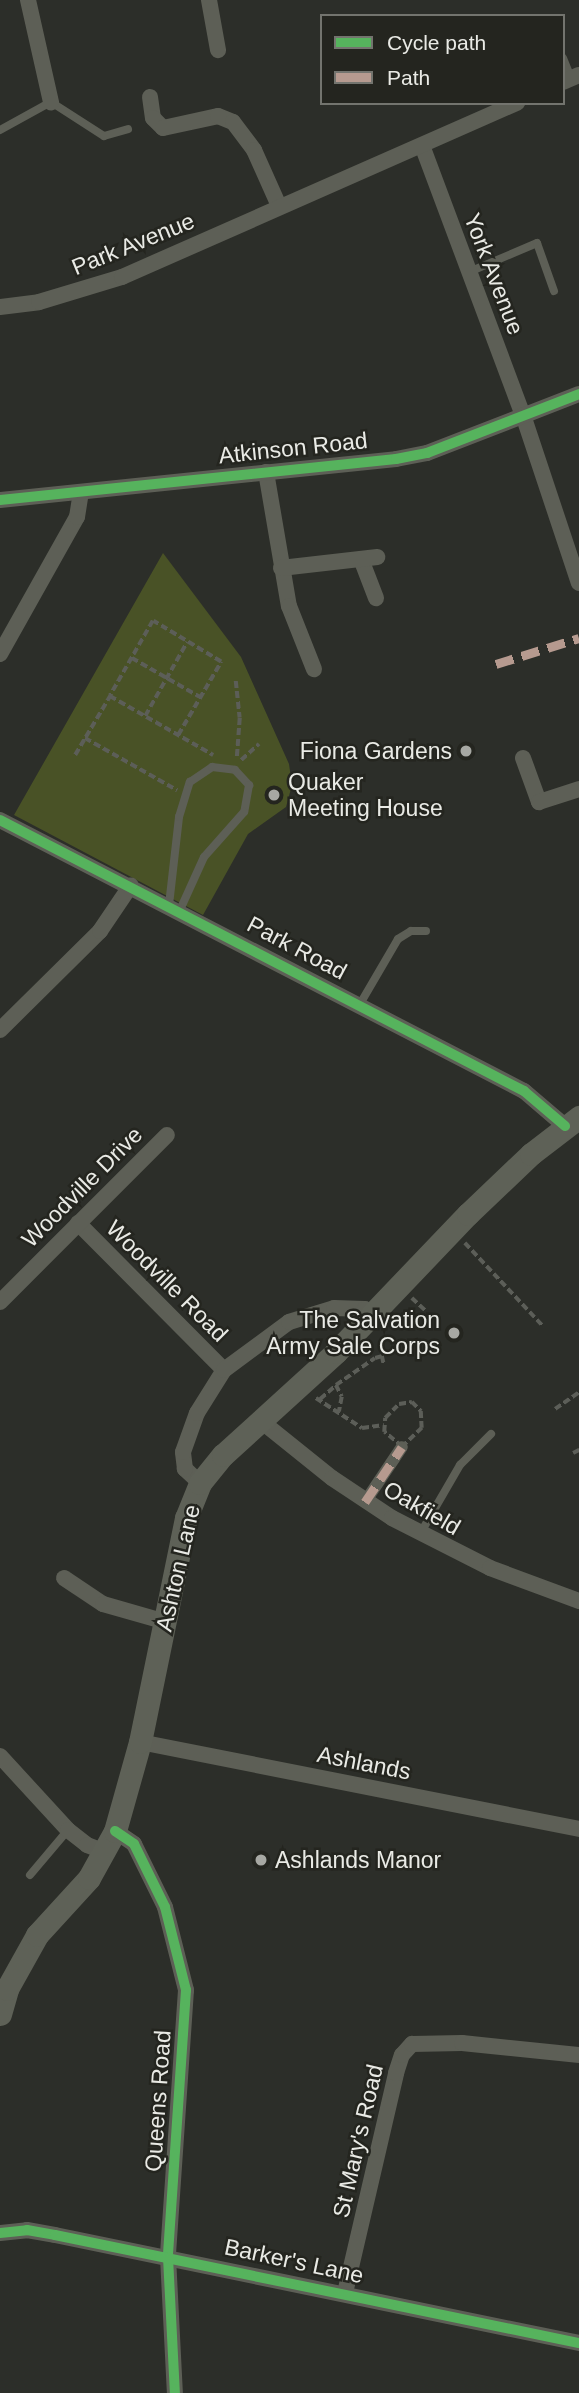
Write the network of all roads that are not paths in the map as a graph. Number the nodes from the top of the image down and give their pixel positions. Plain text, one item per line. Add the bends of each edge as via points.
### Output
1 (29, 0) edge
2 (209, 0) edge
3 (218, 50) dead end
4 (150, 97) dead end
5 (51, 102) junction
6 (513, 105) edge
7 (128, 129) dead end
8 (0, 130) edge
9 (423, 148) junction
10 (279, 206) junction
11 (469, 272) junction
12 (554, 291) dead end
13 (0, 307) edge
14 (579, 394) edge
15 (523, 415) junction
16 (266, 472) junction
17 (81, 492) junction
18 (0, 500) edge
19 (377, 557) dead end
20 (360, 559) junction
21 (281, 568) junction
22 (579, 583) edge
23 (376, 598) dead end
24 (0, 653) edge
25 (314, 669) dead end
26 (523, 758) dead end
27 (579, 789) edge
28 (0, 820) edge
29 (131, 885) junction
30 (175, 907) junction
31 (426, 931) dead end
32 (360, 1004) junction
33 (0, 1030) edge
34 (572, 1122) edge
35 (167, 1135) dead end
36 (78, 1223) junction
37 (0, 1302) edge
38 (372, 1315) junction
39 (224, 1370) junction
40 (261, 1421) junction
41 (491, 1434) dead end
42 (402, 1447) road end
43 (200, 1483) junction
44 (365, 1502) junction
45 (420, 1534) junction
46 (64, 1578) dead end
47 (579, 1601) edge
48 (166, 1622) junction
49 (140, 1742) junction
50 (0, 1756) edge
51 (579, 1829) edge
52 (68, 1830) junction
53 (110, 1842) junction
54 (30, 1875) dead end
55 (0, 2014) edge
56 (579, 2055) edge
57 (0, 2233) edge
58 (168, 2257) junction
59 (345, 2293) junction
60 (579, 2343) edge
61 (175, 2393) edge

1 - 5 street
2 - 3 street
4 - 10 street via 153,118 163,128 218,116 233,121 254,150
5 - 7 lane via 104,136
5 - 8 lane
6 - 9 street, Park Avenue
9 - 10 street, Park Avenue
9 - 11 street, York Avenue
10 - 13 street, Park Avenue via 122,277 39,302
11 - 12 lane via 537,243
11 - 15 street, York Avenue
14 - 15 street, Atkinson Road
15 - 16 street, Atkinson Road via 426,453
15 - 22 street, York Avenue
16 - 17 street, Atkinson Road
16 - 21 street, Atkinson Road
17 - 18 street, Atkinson Road
17 - 24 street via 77,517
19 - 20 street
20 - 21 street
20 - 23 street
21 - 25 street, Atkinson Road via 289,606
26 - 27 street via 540,802
28 - 29 street, Park Road
29 - 30 street, Park Road
29 - 33 street via 100,931
30 - 30 lane via 204,857 237,822 249,797 243,776 224,766 200,772 185,795
30 - 32 street, Park Road
31 - 32 lane via 411,931 398,939
32 - 34 street, Park Road via 524,1091
34 - 38 main road, Ashton Lane via 475,1206
35 - 36 street, Woodville Drive
36 - 37 street, Woodville Drive
36 - 39 street, Woodville Road
38 - 39 street via 365,1308 334,1308 289,1322
38 - 40 main road, Ashton Lane
39 - 43 street via 197,1413 183,1452 185,1469
40 - 43 main road, Ashton Lane
40 - 44 street, Oakfield
41 - 45 lane via 460,1465
42 - 44 street
43 - 48 main road, Ashton Lane via 186,1518
44 - 45 street, Oakfield
45 - 47 street, Oakfield via 490,1568
46 - 48 street via 103,1604
48 - 49 main road, Ashton Lane
49 - 51 street, Ashlands
49 - 53 main road, Ashton Lane
50 - 52 street, Queens Road
52 - 53 street, Queens Road via 87,1845
52 - 54 lane
53 - 55 main road, Ashton Lane via 89,1878 37,1935 7,1989
53 - 58 street, Queens Road via 134,1844 149,1871 179,1946 186,1990
56 - 59 street, St Mary's Road via 453,2043 412,2044 396,2073
57 - 58 street, Barker's Lane via 27,2230
58 - 59 street, Barker's Lane
58 - 61 street, Queens Road
59 - 60 street, Barker's Lane

